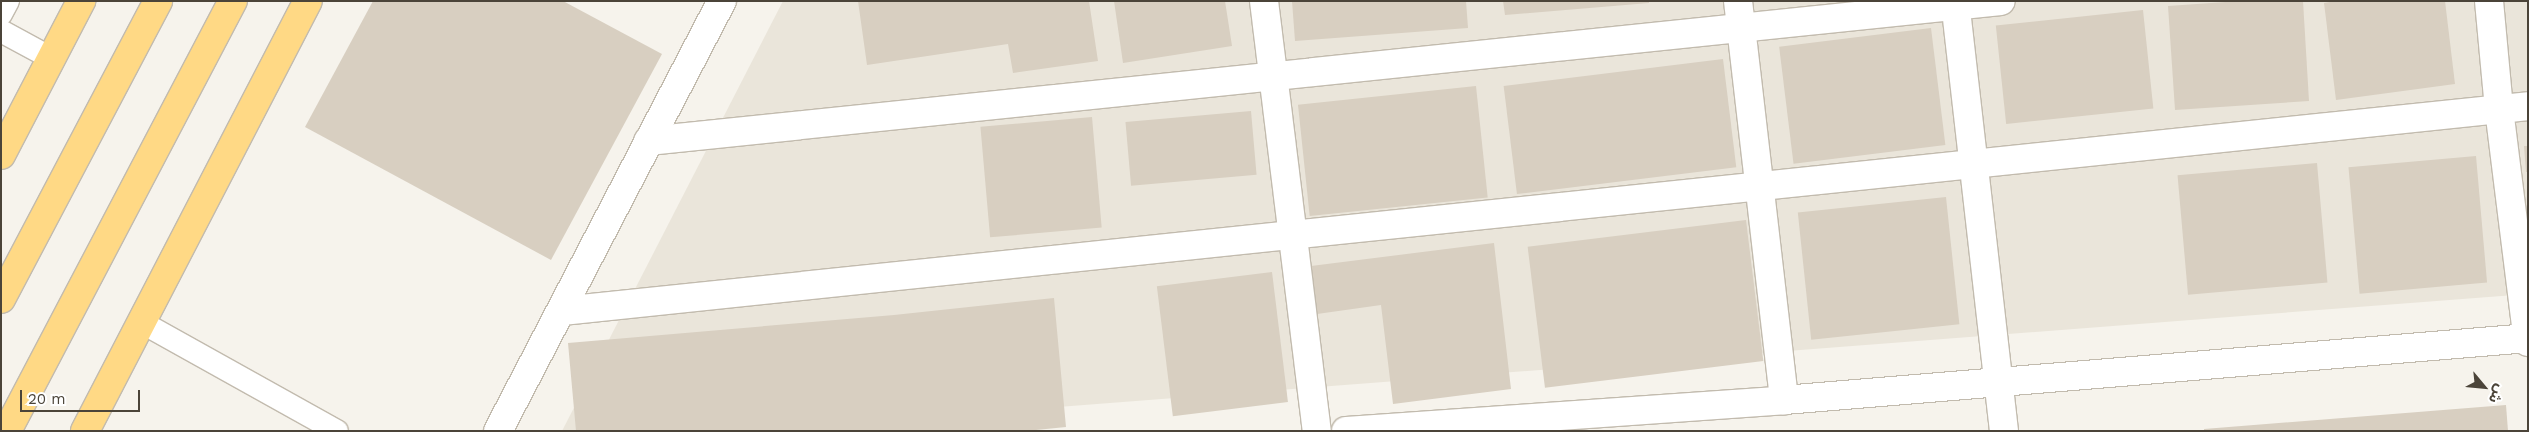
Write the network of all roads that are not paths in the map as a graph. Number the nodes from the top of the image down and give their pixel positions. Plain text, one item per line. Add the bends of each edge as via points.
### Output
1 (8, 1) edge
2 (80, 1) edge
3 (158, 1) edge
4 (233, 1) edge
5 (308, 1) edge
6 (722, 1) edge
7 (1264, 1) edge
8 (1738, 1) edge
9 (2001, 1) edge
10 (2489, 1) edge
11 (1955, 4) edge
12 (1, 14) edge
13 (1742, 28) junction
14 (1, 31) edge
15 (51, 58) junction
16 (1273, 76) junction
17 (2528, 106) edge
18 (2499, 108) junction
19 (648, 142) junction
20 (1, 155) edge
21 (1974, 163) junction
22 (1760, 186) junction
23 (1292, 234) junction
24 (1, 299) edge
25 (562, 311) junction
26 (141, 322) junction
27 (2528, 339) edge
28 (2000, 382) junction
29 (1784, 400) junction
30 (7, 431) edge
31 (85, 431) edge
32 (337, 431) edge
33 (498, 431) edge
34 (1317, 431) edge
35 (1346, 431) edge
36 (2004, 431) edge

1 - 12 lane
2 - 15 highway
3 - 24 highway
4 - 30 highway
5 - 26 highway
6 - 19 street
7 - 16 street
8 - 13 street
9 - 11 street
10 - 18 street
11 - 13 street
11 - 21 street
13 - 16 street
13 - 22 street
14 - 15 lane
15 - 20 highway
16 - 19 street
16 - 23 street
17 - 18 street
18 - 21 street
18 - 27 street
19 - 25 street
21 - 22 street
21 - 28 street
22 - 23 street
22 - 29 street
23 - 25 street
23 - 34 street
25 - 33 street
26 - 31 highway
26 - 32 lane
27 - 28 street
28 - 29 street
28 - 36 street
29 - 35 street

